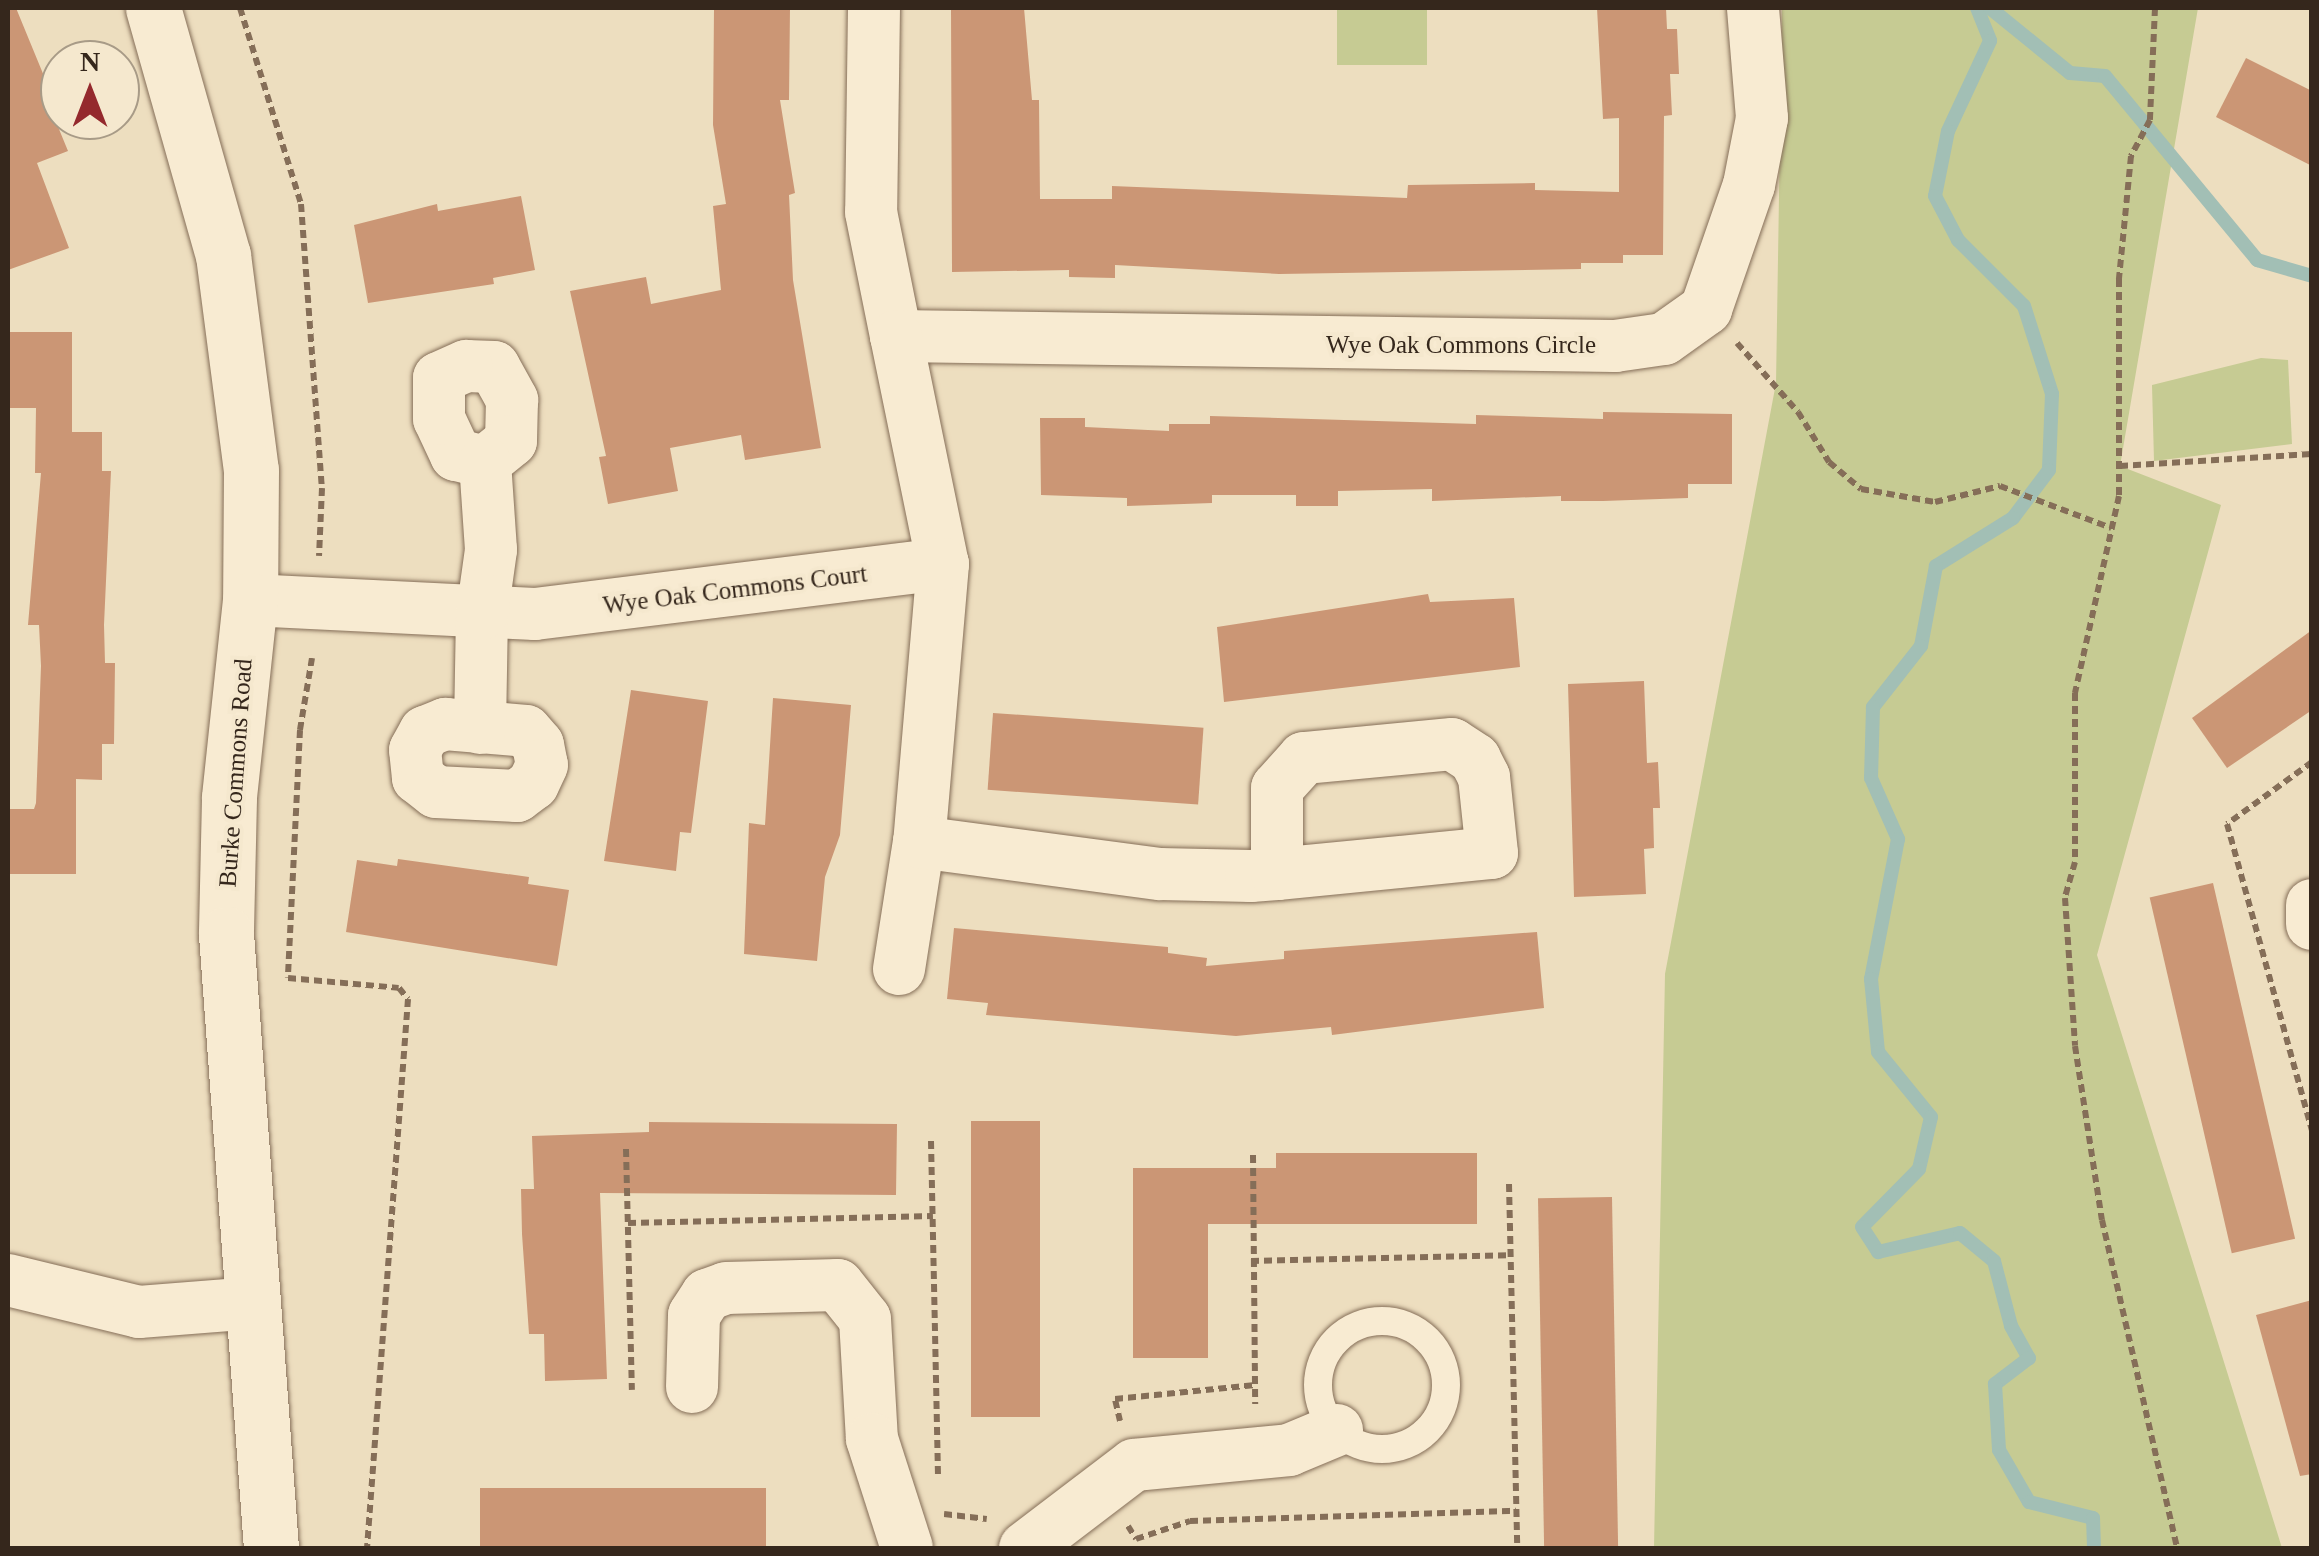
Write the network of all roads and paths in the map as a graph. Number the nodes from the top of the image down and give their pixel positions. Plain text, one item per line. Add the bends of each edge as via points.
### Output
1 (153, 8) edge
2 (240, 8) edge
3 (874, 8) edge
4 (1754, 8) edge
5 (2155, 8) edge
6 (1688, 322) junction
7 (896, 336) junction
8 (2312, 454) edge
9 (485, 462) dead end
10 (2120, 466) junction
11 (2111, 528) junction
12 (319, 563) dead end
13 (942, 564) junction
14 (250, 600) junction
15 (482, 614) junction
16 (312, 658) dead end
17 (480, 728) dead end
18 (918, 842) junction
19 (1277, 874) dead end
20 (2312, 905) edge
21 (2312, 924) edge
22 (899, 969) dead end
23 (931, 1142) dead end
24 (626, 1149) dead end
25 (1253, 1155) dead end
26 (1509, 1184) dead end
27 (932, 1216) junction
28 (628, 1223) junction
29 (1509, 1255) junction
30 (1251, 1261) junction
31 (8, 1280) edge
32 (254, 1303) junction
33 (692, 1387) dead end
34 (632, 1390) dead end
35 (1256, 1415) dead end
36 (1337, 1430) junction
37 (1516, 1511) junction
38 (1122, 1517) dead end
39 (925, 1526) edge
40 (1012, 1535) edge
41 (271, 1548) edge
42 (367, 1548) edge
43 (1517, 1548) edge
44 (2177, 1548) edge

1 - 14 street, Burke Commons Road via 222,255 242,370 251,470
2 - 12 path via 301,204 322,488
3 - 7 street via 871,212
4 - 6 street via 1762,118 1748,185 1706,309
5 - 10 path via 2150,120 2131,156 2119,279
6 - 7 street, Wye Oak Commons Circle via 1664,339 1615,346
6 - 11 path via 1714,350 1734,341 1753,355 1829,462 1862,488 1935,502 2000,486
7 - 13 street
8 - 10 path
9 - 15 street via 491,550
10 - 11 path
11 - 44 path via 2075,693 2067,958 2102,1220
13 - 15 street, Wye Oak Commons Court via 535,614
13 - 18 street
14 - 15 street, Wye Oak Commons Court
14 - 32 street, Burke Commons Road via 229,798 226,934
15 - 17 street
16 - 42 path via 300,730 288,978 400,988 408,1000
18 - 19 street via 1160,874
18 - 22 street
20 - 21 street
23 - 27 path
24 - 28 path
25 - 30 path
26 - 29 path
27 - 28 path
27 - 39 path
28 - 34 path
29 - 30 path
29 - 37 path
30 - 35 path
31 - 32 street via 139,1312
32 - 41 street, Burke Commons Road
33 - 39 street via 694,1315 707,1295 726,1288 838,1285 865,1319 872,1439
36 - 36 lane via 1317,1388 1322,1360 1336,1340 1382,1321 1428,1340 1447,1385 1428,1431 1382,1450 1357,1445
36 - 40 street via 1289,1450 1134,1464
37 - 38 path via 1205,1520 1136,1539
37 - 43 path
39 - 40 path

